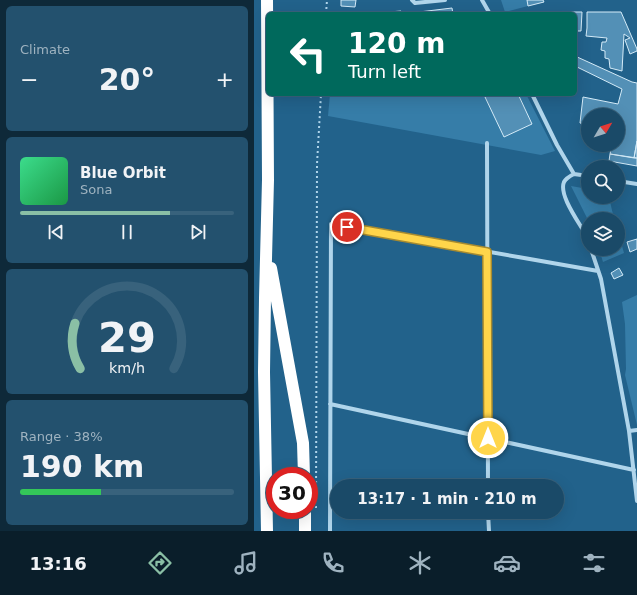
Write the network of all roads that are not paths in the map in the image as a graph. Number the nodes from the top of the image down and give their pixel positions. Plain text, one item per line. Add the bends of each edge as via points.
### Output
1 (267, 0) edge
2 (412, 0) edge
3 (446, 0) edge
4 (482, 0) edge
5 (267, 12) edge
6 (489, 12) edge
7 (268, 96) edge
8 (533, 96) edge
9 (487, 143) dead end
10 (574, 174) junction
11 (581, 175) edge
12 (625, 182) edge
13 (637, 184) edge
14 (581, 226) edge
15 (266, 242) junction
16 (487, 252) junction
17 (593, 256) edge
18 (598, 271) junction
19 (330, 404) junction
20 (637, 430) edge
21 (629, 431) junction
22 (488, 438) junction
23 (304, 467) edge
24 (634, 470) junction
25 (488, 479) edge
26 (637, 500) edge
27 (308, 519) edge
28 (488, 519) edge
29 (267, 531) edge
30 (305, 531) edge
31 (330, 531) edge
32 (488, 531) edge

1 - 5 highway
2 - 3 street via 415,3
4 - 6 street
7 - 15 highway
8 - 10 street
9 - 16 street
10 - 11 street
10 - 14 street via 564,181 563,193
12 - 13 street
15 - 23 highway via 303,443
15 - 29 highway via 264,372
16 - 18 street
16 - 19 street via 331,224
16 - 22 street
17 - 18 street
18 - 21 street
19 - 22 street
19 - 31 street
20 - 21 street
21 - 24 street
22 - 24 street
22 - 25 street
24 - 26 street
27 - 30 highway
28 - 32 street

